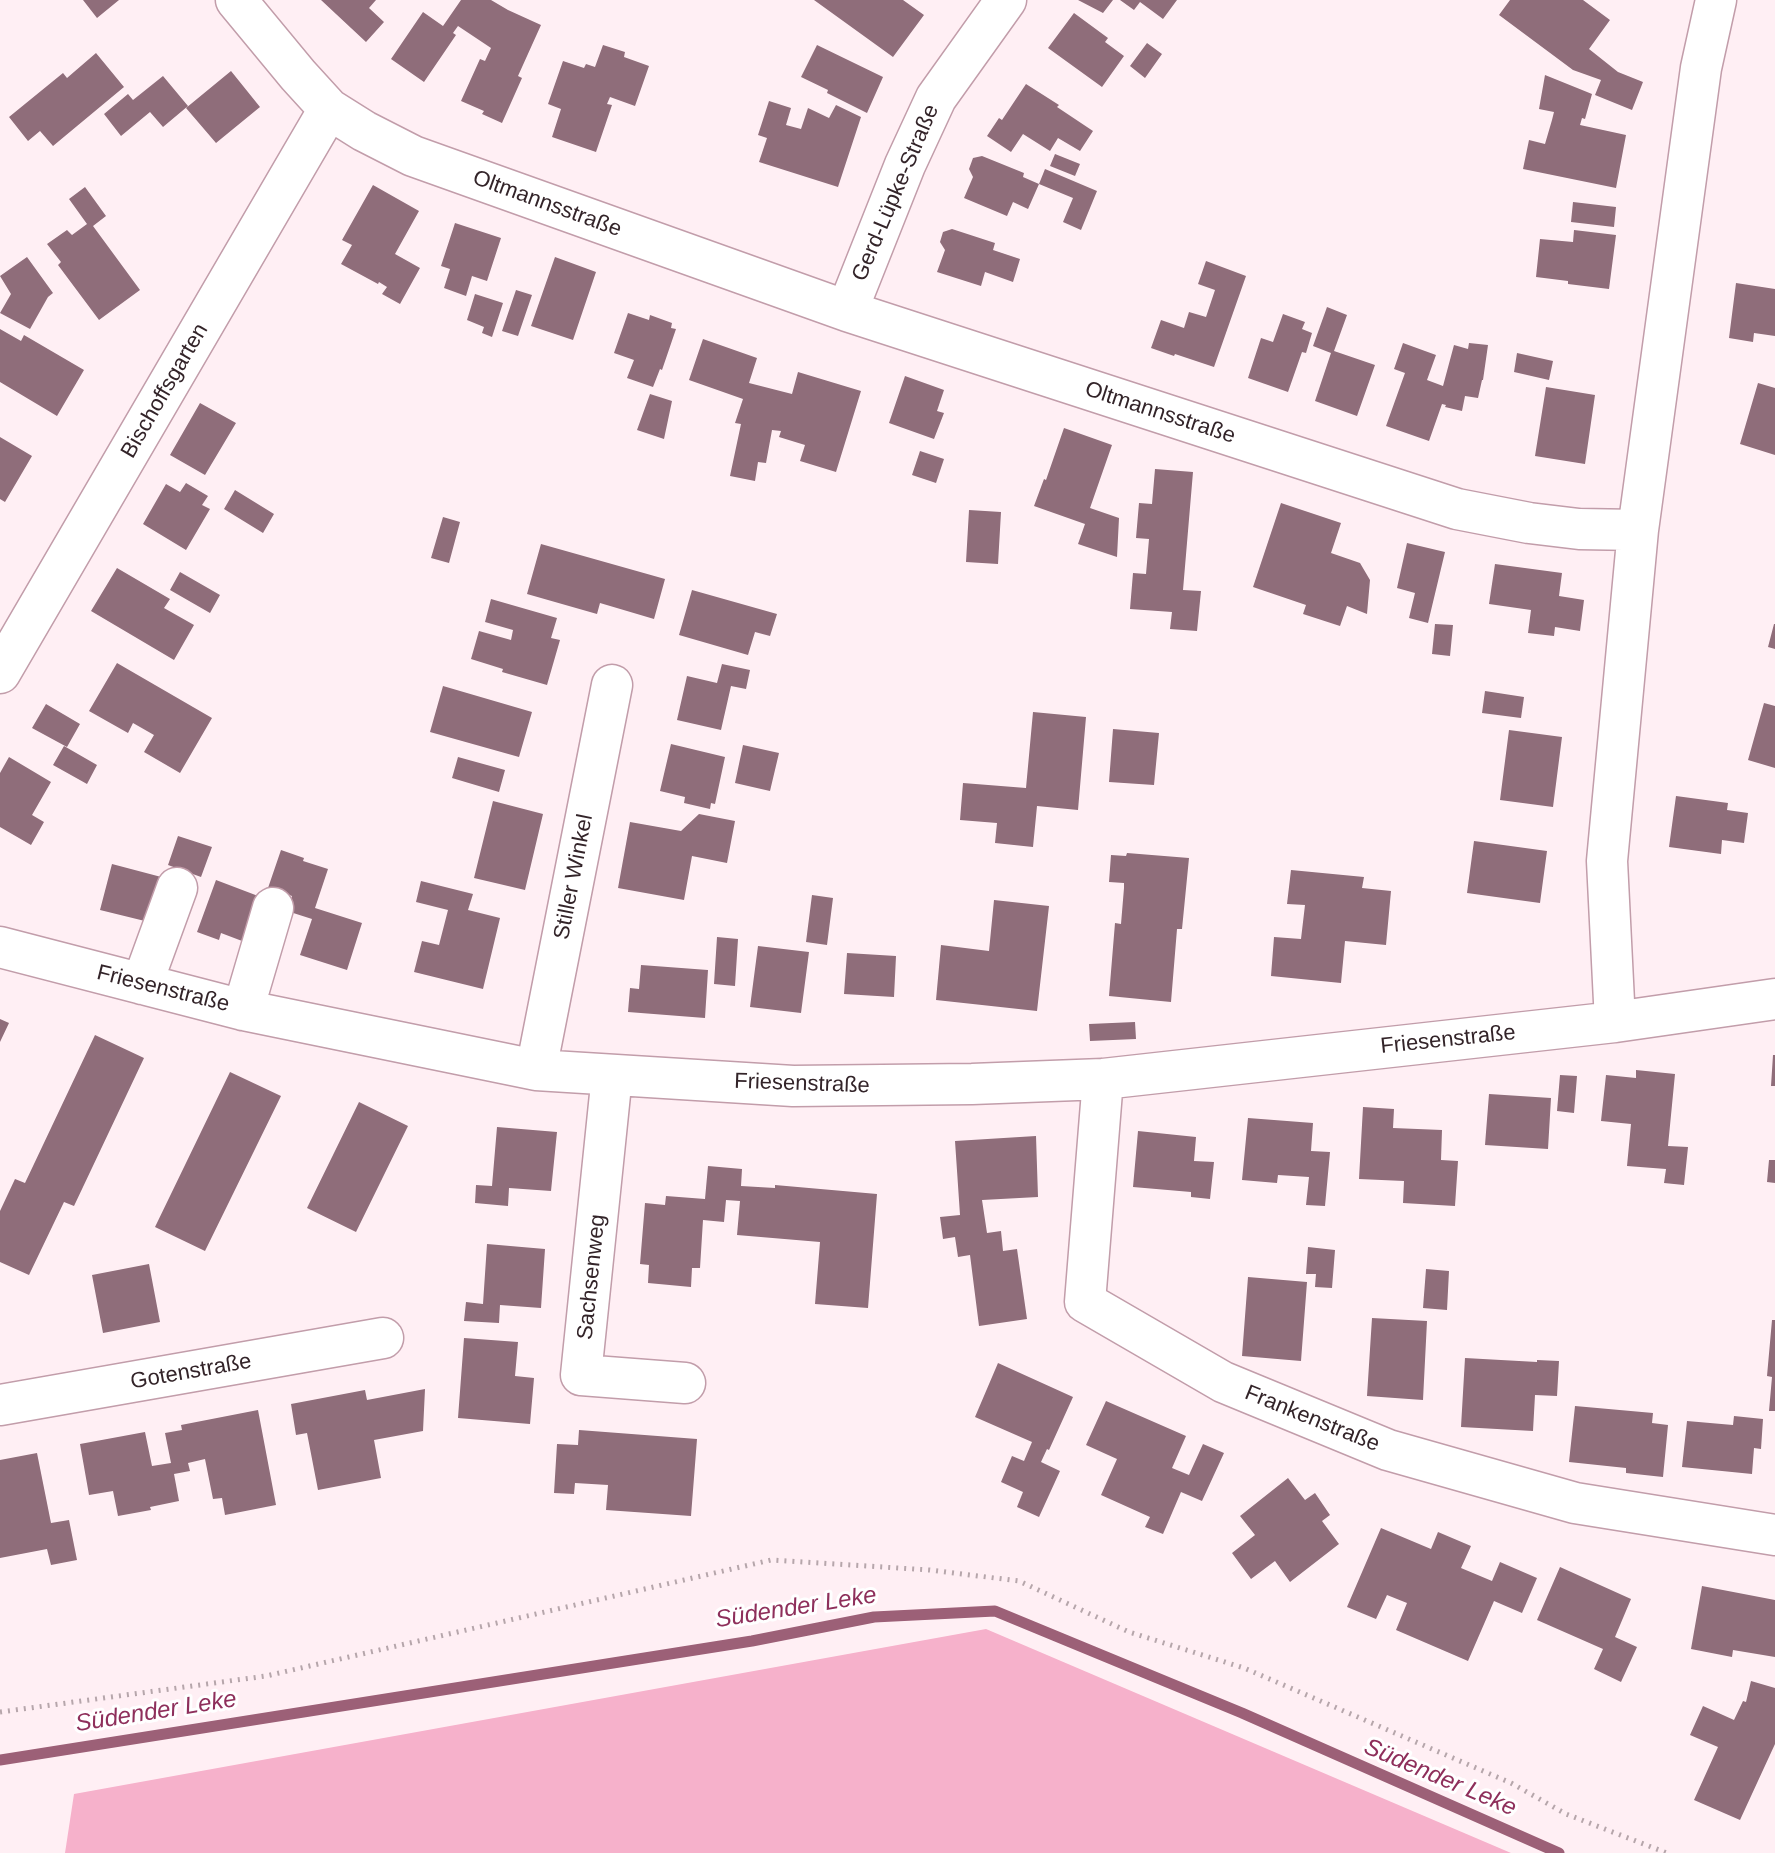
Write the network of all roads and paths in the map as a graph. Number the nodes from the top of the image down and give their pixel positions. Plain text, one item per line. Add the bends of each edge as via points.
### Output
1 (236, 0) edge
2 (1006, 0) edge
3 (1716, 0) edge
4 (329, 109) junction
5 (847, 311) junction
6 (1638, 530) junction
7 (0, 673) edge
8 (612, 685) dead end
9 (177, 888) dead end
10 (273, 908) dead end
11 (0, 947) edge
12 (142, 984) junction
13 (1775, 999) edge
14 (243, 1010) junction
15 (1615, 1022) junction
16 (536, 1070) junction
17 (612, 1075) junction
18 (1103, 1079) junction
19 (383, 1338) dead end
20 (685, 1383) dead end
21 (0, 1405) edge
22 (1775, 1535) edge
23 (0, 1712) edge
24 (1667, 1853) edge

1 - 4 street, Oltmannsstraße
2 - 5 street, Gerd-Lüpke-Straße via 936,98
3 - 6 street via 1701,68
4 - 5 street, Oltmannsstraße via 413,156
4 - 7 street, Bischoffsgarten
5 - 6 street, Oltmannsstraße via 1457,509 1579,529
6 - 15 street via 1607,861
8 - 16 street, Stiller Winkel
9 - 12 street
10 - 14 street
11 - 12 street, Friesenstraße
12 - 14 street, Friesenstraße
13 - 15 street, Friesenstraße
14 - 16 street, Friesenstraße
15 - 18 street, Friesenstraße
16 - 17 street, Friesenstraße
17 - 18 street, Friesenstraße via 793,1086
17 - 20 street, Sachsenweg via 581,1375
18 - 22 street, Frankenstraße via 1085,1302 1223,1382 1388,1450 1575,1503
19 - 21 street, Gotenstraße
23 - 24 path via 266,1676 771,1560 930,1570 1019,1581 1129,1632 1244,1668 1511,1783 1566,1814

